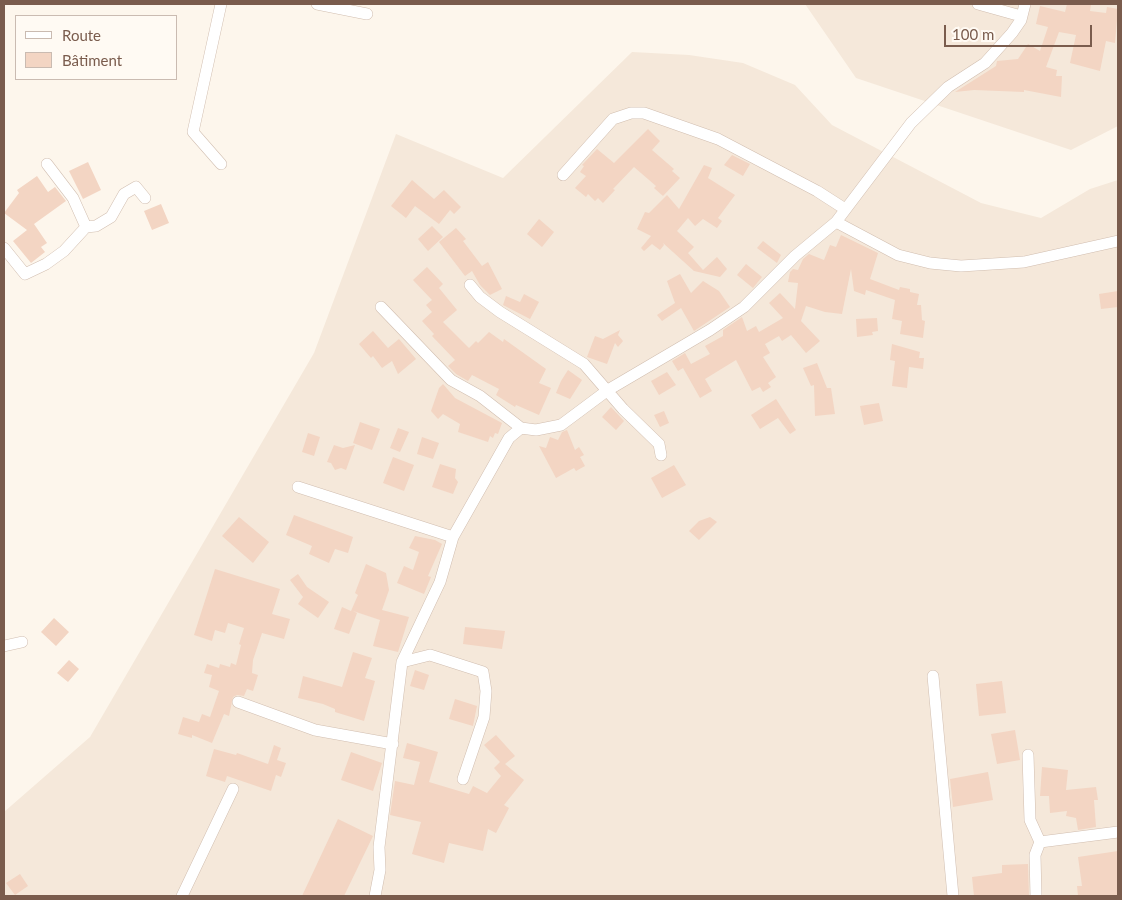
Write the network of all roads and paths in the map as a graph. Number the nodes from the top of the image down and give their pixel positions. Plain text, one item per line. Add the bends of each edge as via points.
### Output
1 (221, 4) edge
2 (317, 4) edge
3 (978, 4) edge
4 (1025, 4) edge
5 (367, 14) dead end
6 (1022, 16) junction
7 (47, 164) dead end
8 (221, 164) dead end
9 (563, 175) dead end
10 (145, 198) dead end
11 (845, 209) junction
12 (836, 222) junction
13 (86, 227) junction
14 (1118, 240) edge
15 (4, 248) edge
16 (470, 285) dead end
17 (381, 307) dead end
18 (608, 390) junction
19 (521, 428) junction
20 (661, 455) dead end
21 (298, 487) dead end
22 (453, 537) junction
23 (22, 642) dead end
24 (4, 646) edge
25 (402, 662) junction
26 (933, 676) dead end
27 (238, 702) dead end
28 (393, 744) junction
29 (1028, 755) dead end
30 (463, 779) dead end
31 (232, 789) dead end
32 (1118, 832) edge
33 (1040, 842) junction
34 (182, 896) edge
35 (375, 896) edge
36 (953, 896) edge
37 (1036, 896) edge

1 - 8 street via 193,132
2 - 5 street
3 - 6 street
4 - 6 street
6 - 11 street via 1012,33 985,63 948,88 910,123
7 - 13 street via 73,198
9 - 11 street via 613,119 644,113 718,139
10 - 13 street via 136,187 124,194 111,217 96,226
11 - 12 street
12 - 14 street via 898,255 961,266 1024,262
12 - 18 street via 795,256 744,307
13 - 15 street via 64,251 25,274
16 - 18 street via 500,312 584,364
17 - 19 street via 451,380 480,396
18 - 19 street via 561,425 536,430
18 - 20 street via 659,444
19 - 22 street via 509,438
21 - 22 street
22 - 25 street via 440,582
23 - 24 street
25 - 28 street
25 - 30 street via 430,655 483,672 486,691 484,716
26 - 36 street
27 - 28 street via 315,730
28 - 35 street
29 - 33 street via 1030,820
31 - 34 street
32 - 33 street
33 - 37 street via 1035,855

